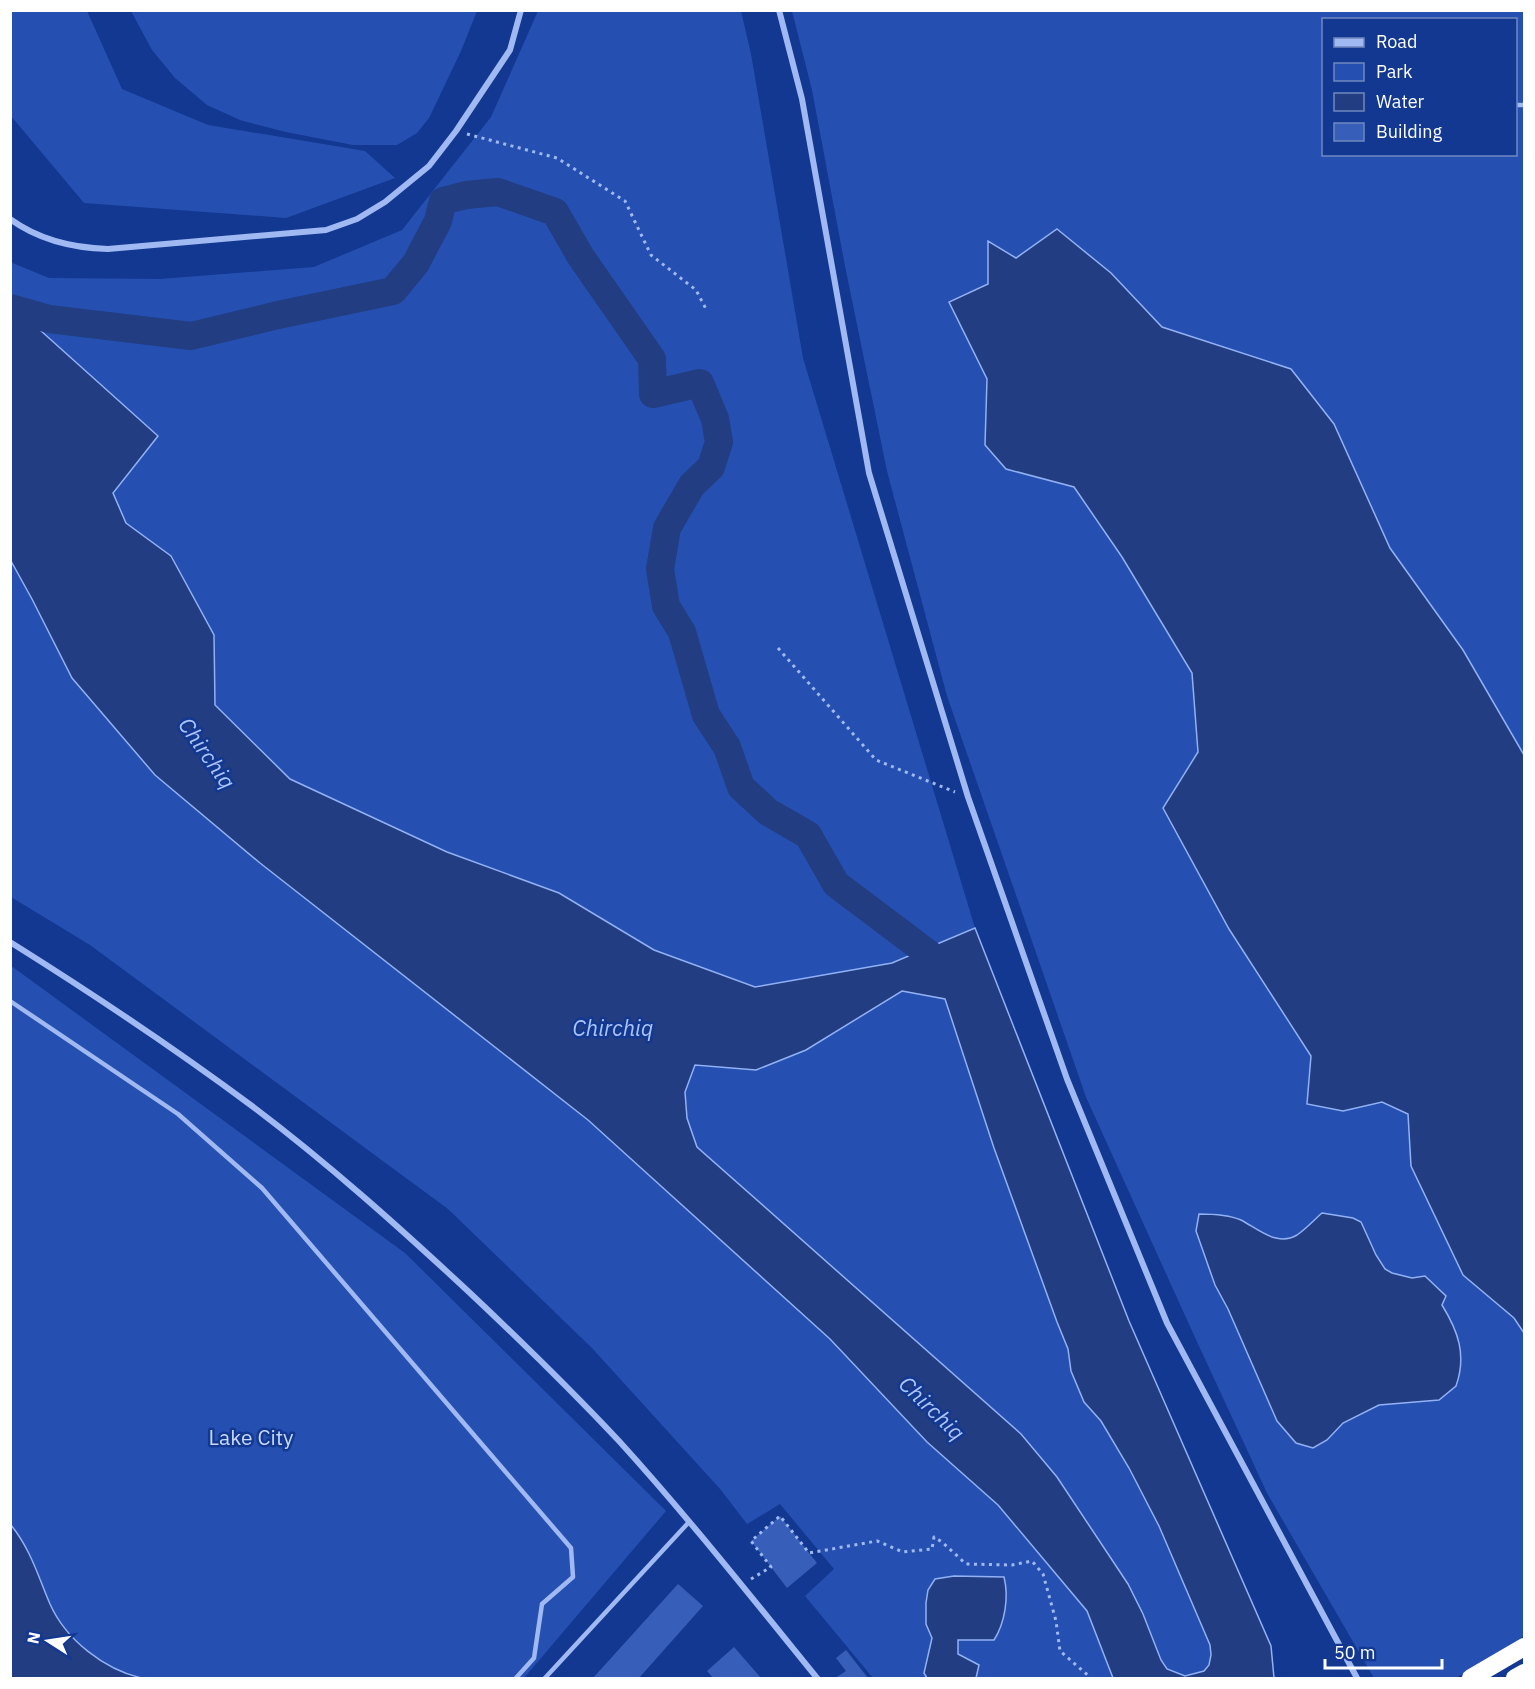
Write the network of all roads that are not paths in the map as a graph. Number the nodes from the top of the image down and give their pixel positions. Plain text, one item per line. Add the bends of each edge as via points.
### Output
1 (521, 10) edge
2 (779, 10) edge
3 (10, 219) edge
4 (10, 942) edge
5 (10, 1001) edge
6 (689, 1522) junction
7 (1524, 1647) edge
8 (1524, 1673) edge
9 (516, 1678) edge
10 (545, 1678) edge
11 (817, 1678) edge
12 (1357, 1678) edge
13 (1471, 1678) edge
14 (1515, 1678) edge

1 - 3 street via 510,50 429,166 357,219 326,230 108,249 80,248 26,230
2 - 12 street via 802,99 869,473 968,797 1067,1079 1167,1323
4 - 6 street via 162,1041 348,1182 575,1396
5 - 9 lane via 178,1114 262,1188 571,1548 573,1576 542,1604 534,1658
6 - 10 lane
6 - 11 street
7 - 13 highway
8 - 14 highway

